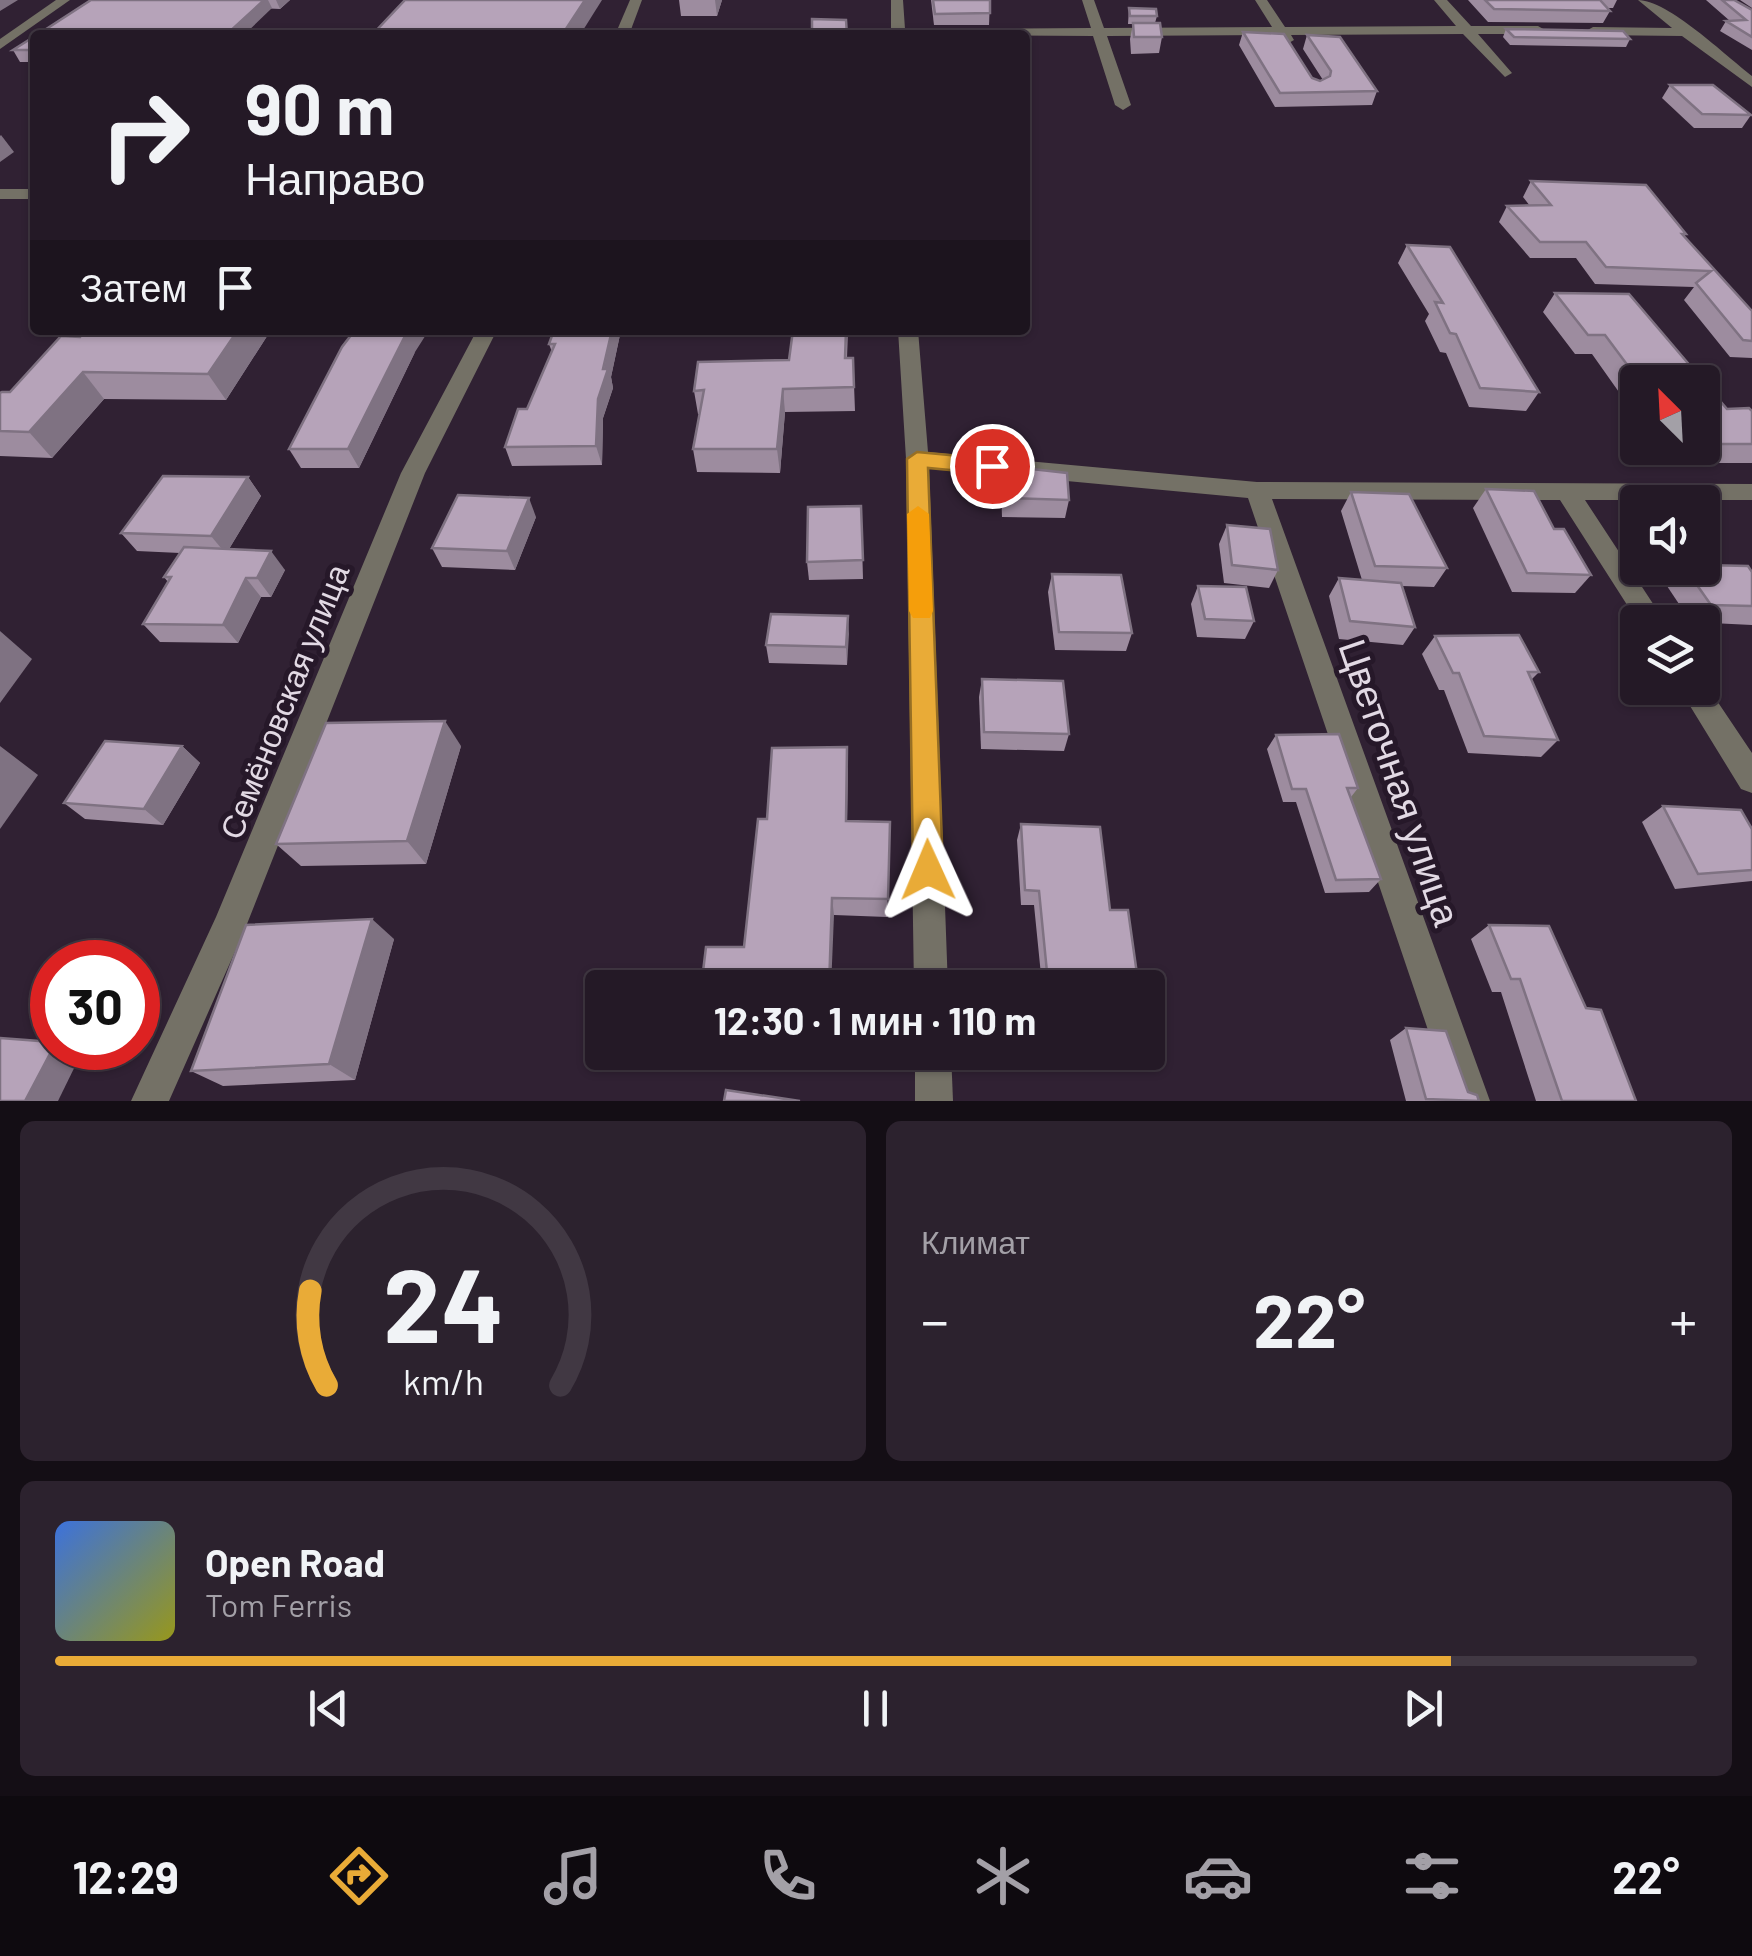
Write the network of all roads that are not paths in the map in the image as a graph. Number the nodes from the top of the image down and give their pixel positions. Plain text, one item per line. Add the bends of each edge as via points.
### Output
1 (64, 0) edge
2 (636, 0) edge
3 (898, 0) edge
4 (1088, 0) edge
5 (1261, 0) edge
6 (1440, 0) edge
7 (1644, 0) edge
8 (1468, 29) junction
9 (624, 30) edge
10 (898, 30) edge
11 (1548, 30) edge
12 (1568, 30) edge
13 (1098, 32) junction
14 (1282, 32) junction
15 (1688, 32) junction
16 (1030, 33) edge
17 (0, 45) edge
18 (1299, 59) edge
19 (1504, 74) dead end
20 (1752, 83) edge
21 (1122, 106) dead end
22 (0, 194) edge
23 (30, 194) edge
24 (484, 335) edge
25 (908, 335) edge
26 (917, 459) junction
27 (1257, 490) junction
28 (1752, 492) edge
29 (1570, 494) junction
30 (1641, 605) edge
31 (1705, 705) edge
32 (1752, 779) edge
33 (931, 970) edge
34 (933, 1070) edge
35 (150, 1101) edge
36 (934, 1101) edge
37 (1471, 1101) edge

1 - 17 street
2 - 9 street
3 - 10 street
4 - 13 street
5 - 14 street
6 - 8 street
7 - 15 street
8 - 11 street
8 - 14 street
8 - 19 street
12 - 15 street
13 - 14 street
13 - 16 street
13 - 21 street
14 - 18 street
15 - 20 street
22 - 23 street
24 - 35 street, Семёновская улица via 413,472 228,928
25 - 26 street
26 - 27 street
26 - 33 street
27 - 29 street
27 - 37 street, Цветочная улица
28 - 29 street
29 - 30 street
31 - 32 street
34 - 36 street

